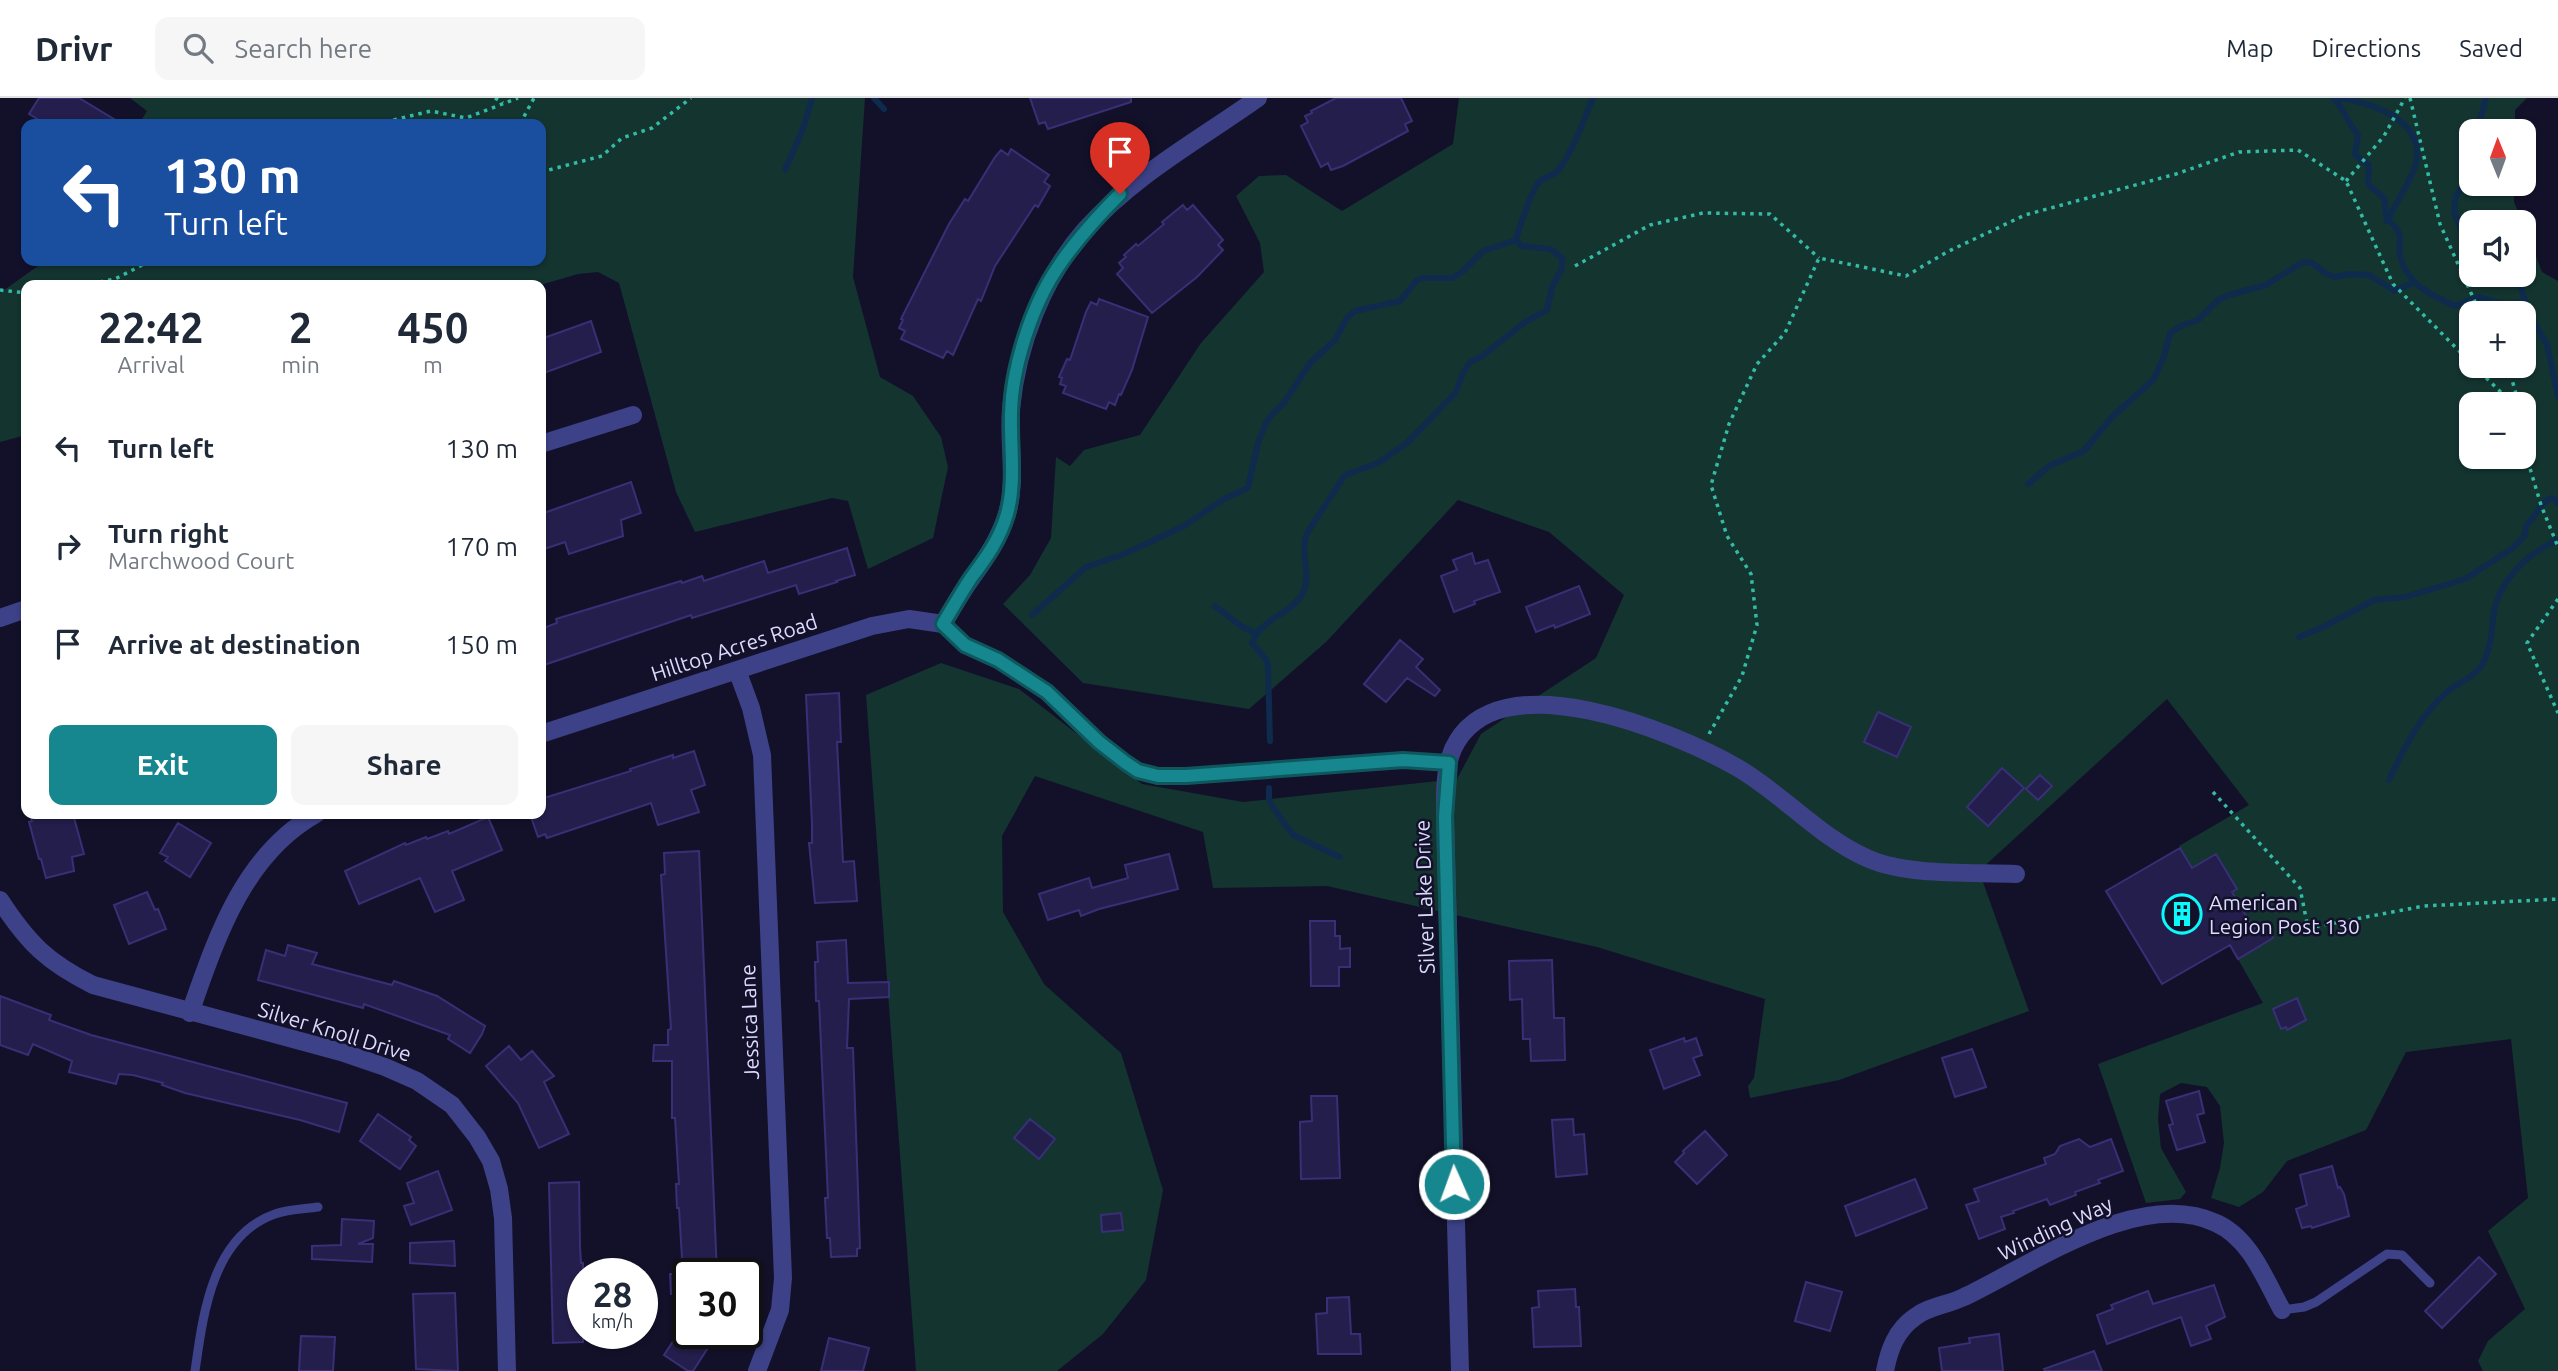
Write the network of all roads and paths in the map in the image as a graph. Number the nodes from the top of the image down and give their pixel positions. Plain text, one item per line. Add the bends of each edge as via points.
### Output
1 (495, 98) edge
2 (518, 98) edge
3 (534, 98) edge
4 (691, 98) edge
5 (1258, 98) edge
6 (2408, 98) edge
7 (503, 103) junction
8 (398, 119) edge
9 (523, 119) edge
10 (546, 171) edge
11 (2346, 181) junction
12 (1819, 258) junction
13 (140, 266) edge
14 (1575, 266) dead end
15 (110, 280) edge
16 (0, 290) edge
17 (21, 292) edge
18 (2475, 301) edge
19 (2459, 351) edge
20 (2486, 378) edge
21 (2501, 392) edge
22 (633, 415) dead end
23 (546, 442) edge
24 (2530, 469) edge
25 (2558, 547) edge
26 (2558, 599) edge
27 (21, 612) edge
28 (0, 618) edge
29 (943, 624) junction
30 (737, 670) junction
31 (2558, 713) edge
32 (546, 732) edge
33 (1701, 748) junction
34 (1449, 763) junction
35 (2213, 792) dead end
36 (310, 819) edge
37 (2016, 874) dead end
38 (2558, 899) edge
39 (0, 900) edge
40 (190, 1013) junction
41 (318, 1207) dead end
42 (2430, 1283) dead end
43 (2282, 1310) joint
44 (195, 1371) edge
45 (507, 1371) edge
46 (757, 1371) edge
47 (1460, 1371) edge
48 (1885, 1371) edge

1 - 7 path
2 - 7 path
3 - 9 path
4 - 10 path via 652,128 622,138 602,156
5 - 29 street via 1120,194 1056,269 1032,318 1017,368 1007,514 989,556
6 - 11 path
6 - 18 path via 2440,224
7 - 8 path via 466,118 431,111
11 - 12 path via 2298,150 2239,152 2025,215 1906,276
11 - 19 path via 2393,284
12 - 14 path via 1770,214 1703,213 1650,225
12 - 33 path via 1785,333 1757,363 1728,424 1711,485 1727,536 1751,574 1757,625 1742,676
13 - 15 path
16 - 17 path
20 - 21 path
22 - 23 street
24 - 25 path
26 - 31 path via 2526,643
27 - 28 street
29 - 30 street, Hilltop Acres Road via 891,621
29 - 34 lane via 965,645 1047,692 1112,754 1138,771 1186,776 1403,760
30 - 32 street, Hilltop Acres Road
30 - 46 street, Jessica Lane via 762,755 783,1265 780,1310
33 - 34 street, Silver Lake Drive via 1625,718 1539,705 1483,717 1463,734
33 - 37 street, Silver Lake Drive via 1758,780 1830,836 1870,860 1905,869
34 - 47 street, Silver Lake Drive via 1445,817
35 - 38 path via 2300,888 2308,928 2424,906
36 - 40 street via 275,846 247,881 215,940
39 - 40 street, Silver Knoll Drive via 33,944 61,969 93,985
40 - 45 street, Silver Knoll Drive via 385,1067 425,1086 458,1112 491,1161 499,1189
41 - 44 lane via 276,1213 255,1223 232,1245 207,1301
42 - 43 lane via 2402,1255 2387,1254 2316,1302
43 - 48 street, Winding Way via 2257,1262 2227,1229 2200,1217 2149,1214 2111,1225 1961,1299 1915,1316 1894,1339

